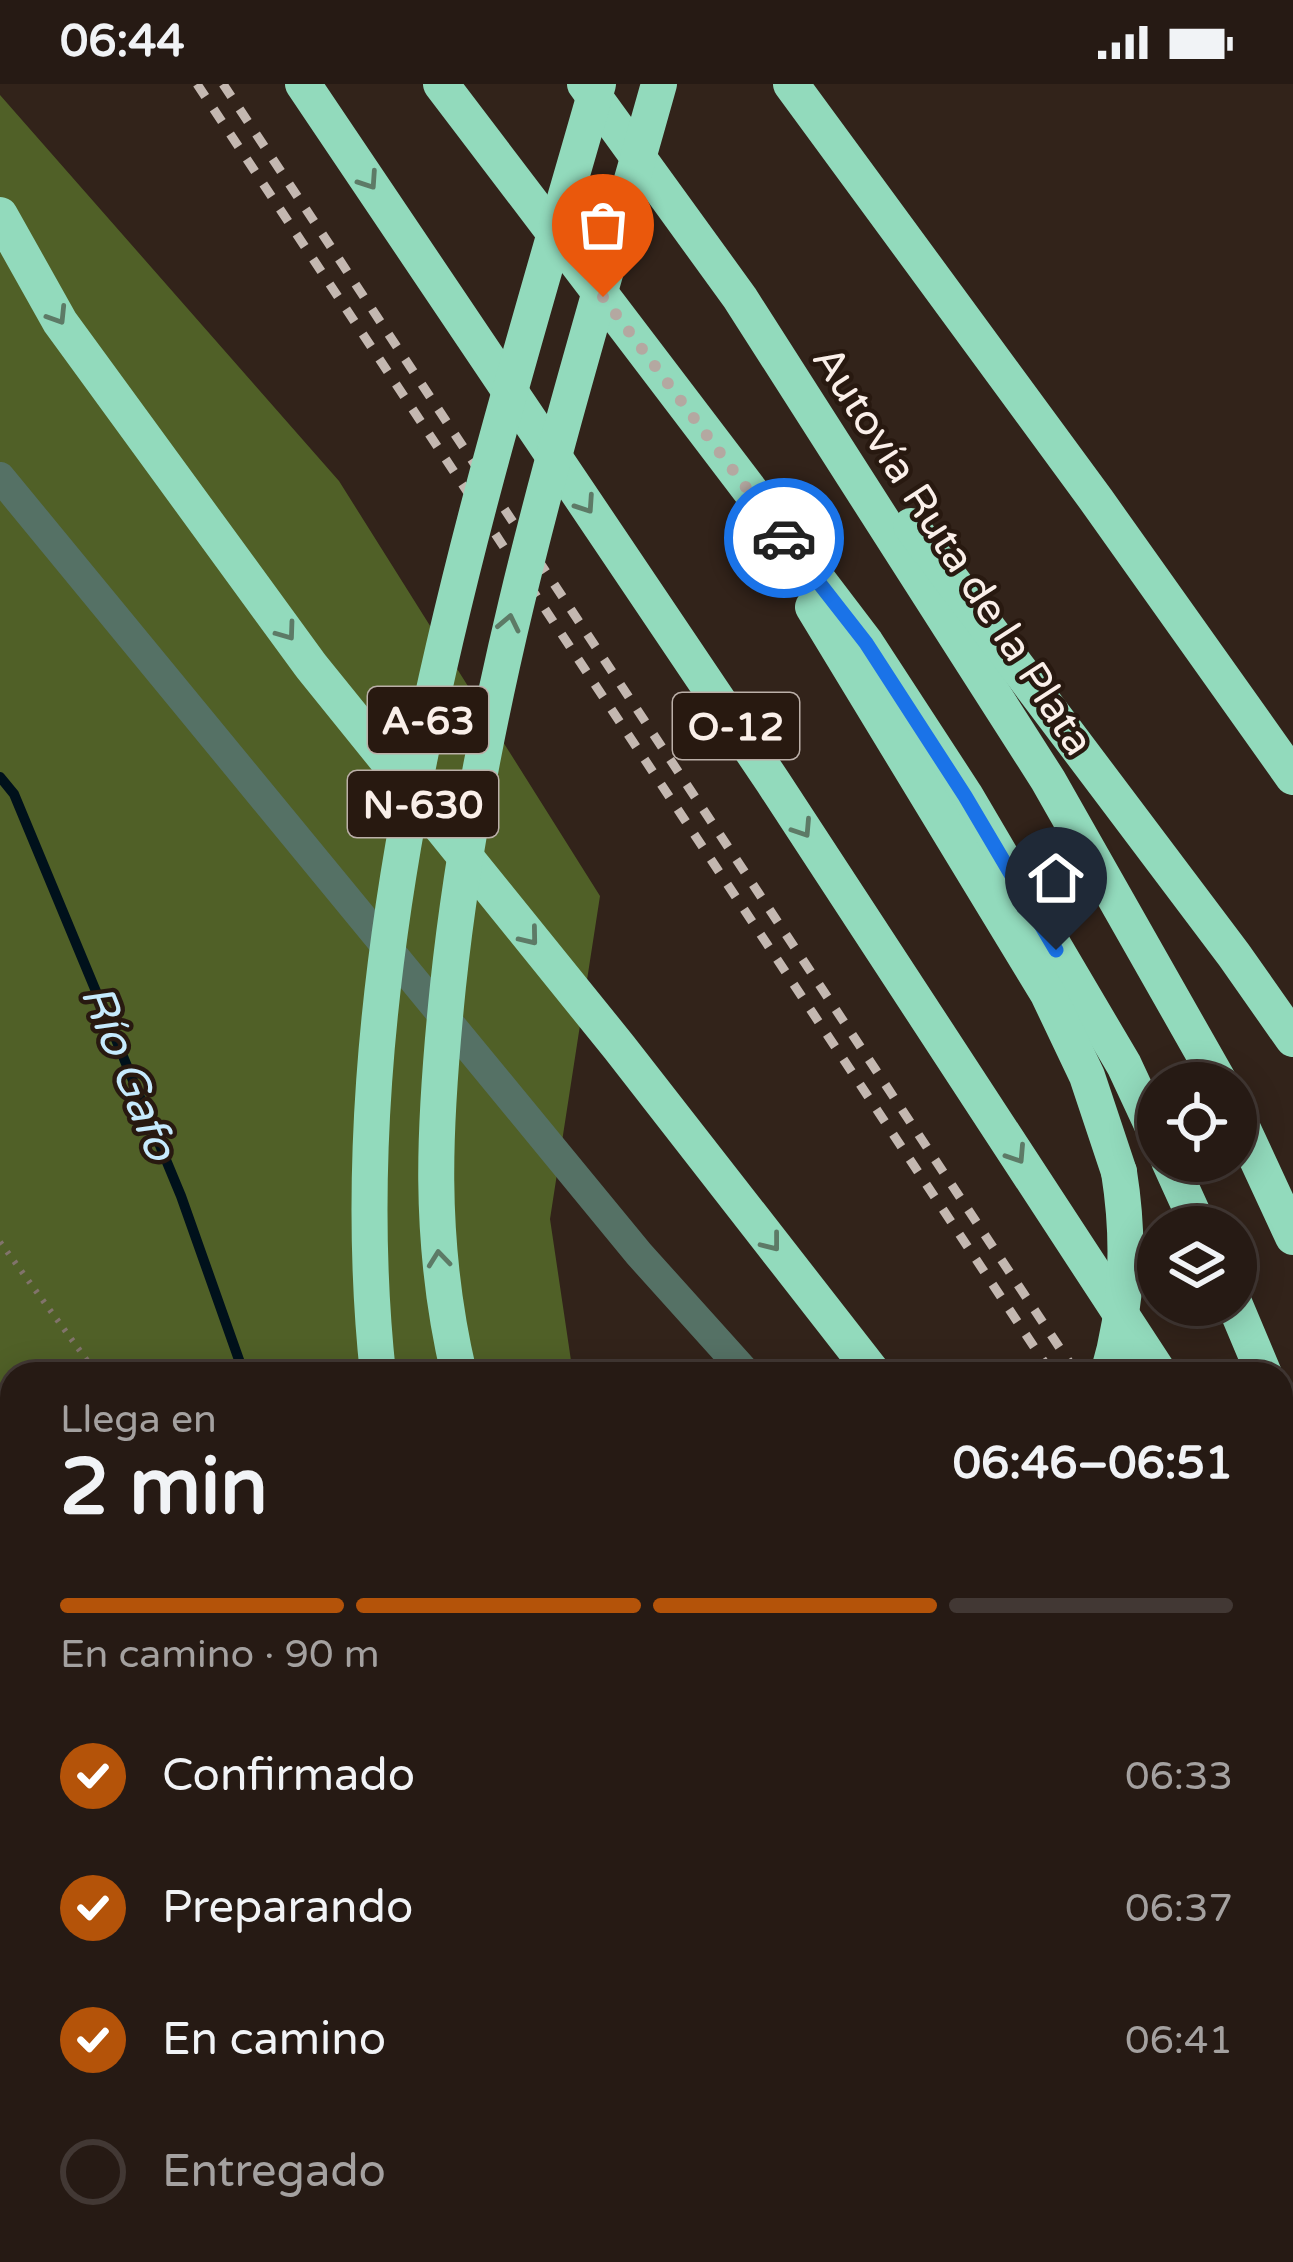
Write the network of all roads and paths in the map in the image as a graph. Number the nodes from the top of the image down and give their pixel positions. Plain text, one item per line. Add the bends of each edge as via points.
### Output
1 (303, 84) edge
2 (441, 84) edge
3 (585, 84) edge
4 (598, 84) edge
5 (659, 84) edge
6 (791, 84) edge
7 (0, 214) edge
8 (740, 298) junction
9 (735, 475) junction
10 (0, 477) edge
11 (1293, 778) edge
12 (1293, 1039) edge
13 (1208, 1062) edge
14 (1137, 1093) edge
15 (1257, 1159) edge
16 (1293, 1237) edge
17 (0, 1242) edge
18 (1243, 1326) edge
19 (89, 1362) edge
20 (377, 1362) edge
21 (456, 1362) edge
22 (736, 1362) edge
23 (865, 1362) edge
24 (1111, 1362) edge
25 (1152, 1362) edge
26 (1259, 1362) edge

1 -> 25 highway, O-12
2 - 9 highway
3 - 8 highway, Autovía Ruta de la Plata
4 - 20 highway, A-63, bridge via 471,533 393,920 371,1181
21 -> 5 highway, bridge via 434,1205 441,1052 480,757 516,594
6 - 11 highway
7 -> 23 highway, N-630 via 60,322 311,666
8 - 12 highway
8 - 13 highway, Autovía Ruta de la Plata via 1048,780
9 - 14 highway via 866,643
9 - 24 highway, bridge via 1048,994 1087,1076 1119,1172 1127,1252
10 - 22 street
15 - 16 highway
17 - 19 path
18 - 26 highway

